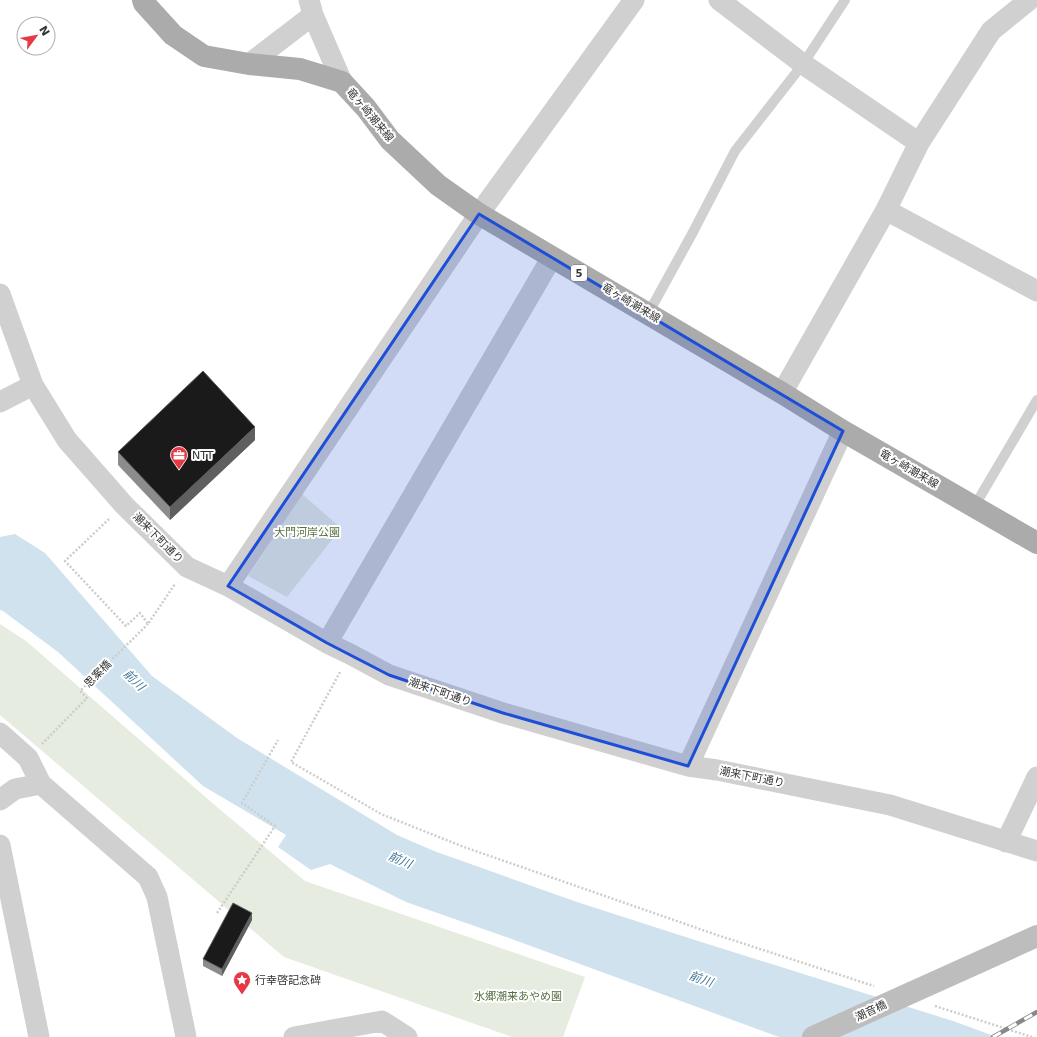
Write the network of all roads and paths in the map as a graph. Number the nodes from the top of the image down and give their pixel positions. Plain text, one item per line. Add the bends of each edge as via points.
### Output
1 (143, 0) edge
2 (634, 0) edge
3 (720, 0) edge
4 (845, 0) edge
5 (1029, 0) edge
6 (311, 7) edge
7 (249, 64) junction
8 (803, 64) junction
9 (342, 82) junction
10 (920, 143) junction
11 (886, 210) junction
12 (479, 214) junction
13 (552, 257) junction
14 (1037, 291) edge
15 (0, 294) edge
16 (648, 314) junction
17 (33, 385) junction
18 (782, 393) junction
19 (1037, 400) edge
20 (0, 402) edge
21 (844, 431) junction
22 (124, 505) junction
23 (974, 507) junction
24 (1037, 543) edge
25 (187, 567) junction
26 (228, 586) junction
27 (148, 624) junction
28 (327, 643) junction
29 (350, 654) junction
30 (0, 733) edge
31 (278, 740) dead end
32 (28, 758) junction
33 (688, 766) junction
34 (1037, 777) edge
35 (41, 784) junction
36 (0, 800) edge
37 (1006, 842) junction
38 (0, 845) edge
39 (1037, 851) edge
40 (217, 913) dead end
41 (1037, 936) edge
42 (874, 986) dead end
43 (934, 1005) dead end
44 (40, 1037) edge
45 (186, 1037) edge
46 (294, 1037) edge
47 (407, 1037) edge
48 (813, 1037) edge
49 (1032, 1037) edge

1 - 7 main road, 竜ヶ崎潮来線 via 172,35 204,56
2 - 12 street
3 - 8 street
4 - 8 lane
5 - 10 street via 991,31
6 - 7 street
6 - 9 street
7 - 9 main road, 竜ヶ崎潮来線 via 300,69
8 - 10 street
8 - 16 lane via 735,151
9 - 12 main road, 竜ヶ崎潮来線 / 5 via 390,140 438,185
10 - 11 street
11 - 14 street
11 - 18 street
12 - 13 main road, 竜ヶ崎潮来線 / 5
12 - 26 street
13 - 16 main road, 竜ヶ崎潮来線 / 5
13 - 28 street
15 - 17 street, 潮来下町通り
16 - 18 main road, 竜ヶ崎潮来線 / 5
17 - 20 street
17 - 22 street, 潮来下町通り via 67,440
18 - 21 main road, 竜ヶ崎潮来線 / 5
19 - 23 lane
21 - 23 main road, 竜ヶ崎潮来線 / 5
21 - 33 street
22 - 25 street, 潮来下町通り
22 - 27 path via 65,561 126,626 140,613
23 - 24 main road, 竜ヶ崎潮来線 / 5
25 - 26 street, 潮来下町通り
25 - 27 path
26 - 28 street, 潮来下町通り
27 - 32 path, 思案橋 via 80,691 87,698
28 - 29 street, 潮来下町通り
29 - 33 street, 潮来下町通り via 390,675 488,708
29 - 42 path via 291,762 381,814 464,847 717,935
30 - 32 street
31 - 40 path via 242,803 275,826
32 - 35 street
33 - 37 street, 潮来下町通り via 890,805
34 - 37 street
35 - 36 street via 16,789
35 - 45 street via 148,876 157,897
37 - 39 street, 潮来下町通り
38 - 44 street
41 - 48 street, 潮音橋
43 - 49 path
46 - 47 street via 382,1021

